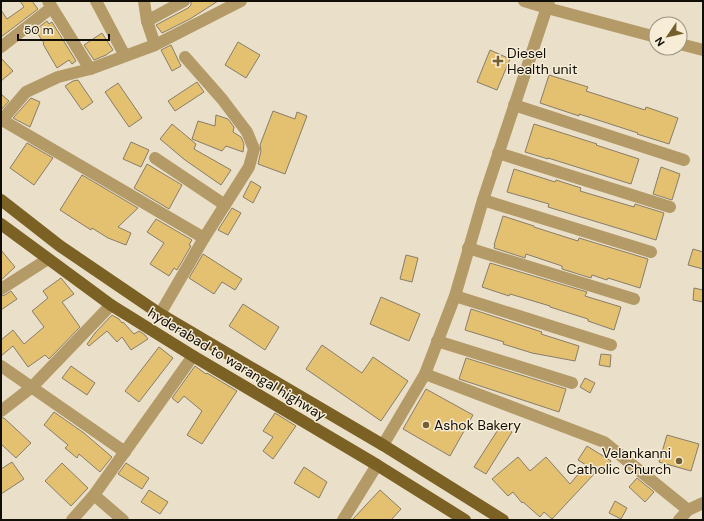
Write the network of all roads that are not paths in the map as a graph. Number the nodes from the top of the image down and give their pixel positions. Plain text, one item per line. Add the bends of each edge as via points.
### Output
1 (96, 1) edge
2 (144, 1) edge
3 (184, 1) edge
4 (241, 1) edge
5 (524, 1) edge
6 (50, 5) edge
7 (548, 5) edge
8 (147, 21) junction
9 (648, 35) edge
10 (155, 45) junction
11 (688, 46) edge
12 (1, 47) edge
13 (703, 50) edge
14 (125, 56) junction
15 (185, 57) dead end
16 (90, 69) junction
17 (514, 105) junction
18 (1, 121) edge
19 (498, 153) junction
20 (154, 158) dead end
21 (684, 160) dead end
22 (1, 200) edge
23 (483, 200) junction
24 (225, 205) junction
25 (670, 207) dead end
26 (1, 224) edge
27 (204, 238) junction
28 (468, 248) junction
29 (651, 252) dead end
30 (48, 259) junction
31 (1, 288) edge
32 (455, 296) junction
33 (634, 299) dead end
34 (111, 305) junction
35 (160, 314) junction
36 (438, 341) junction
37 (612, 345) dead end
38 (193, 356) junction
39 (1, 366) edge
40 (425, 374) junction
41 (572, 383) dead end
42 (32, 387) junction
43 (1, 411) edge
44 (383, 445) junction
45 (125, 452) junction
46 (377, 465) junction
47 (94, 495) junction
48 (703, 503) edge
49 (688, 510) junction
50 (72, 520) edge
51 (123, 520) edge
52 (343, 520) edge
53 (465, 520) edge
54 (503, 520) edge
55 (679, 520) edge

1 - 14 street
2 - 8 street
3 - 8 street
4 - 10 street
5 - 7 street
6 - 12 street
6 - 16 street
7 - 9 street
7 - 17 street
8 - 10 street
10 - 14 street
11 - 13 street
14 - 16 street
15 - 24 street via 247,132 254,149 249,167
16 - 18 street via 58,77 26,92
17 - 19 street
17 - 21 street
18 - 27 street
19 - 23 street
19 - 25 street
20 - 24 street
22 - 35 main road via 60,246
23 - 28 street
23 - 29 street
24 - 27 street
26 - 30 main road, hyderabad to warangal highway
27 - 35 street
28 - 32 street
28 - 33 street
30 - 31 street
30 - 34 main road, hyderabad to warangal highway
32 - 36 street
32 - 37 street
34 - 38 main road, hyderabad to warangal highway
34 - 42 street
35 - 44 main road
36 - 40 street
36 - 41 street
38 - 45 street
38 - 46 main road, hyderabad to warangal highway
39 - 42 street
40 - 44 street
40 - 49 street via 604,442
42 - 43 street
42 - 45 street
44 - 54 main road
45 - 47 street
46 - 52 street
46 - 53 main road, hyderabad to warangal highway
47 - 50 street
47 - 51 street
48 - 49 street
49 - 55 street

